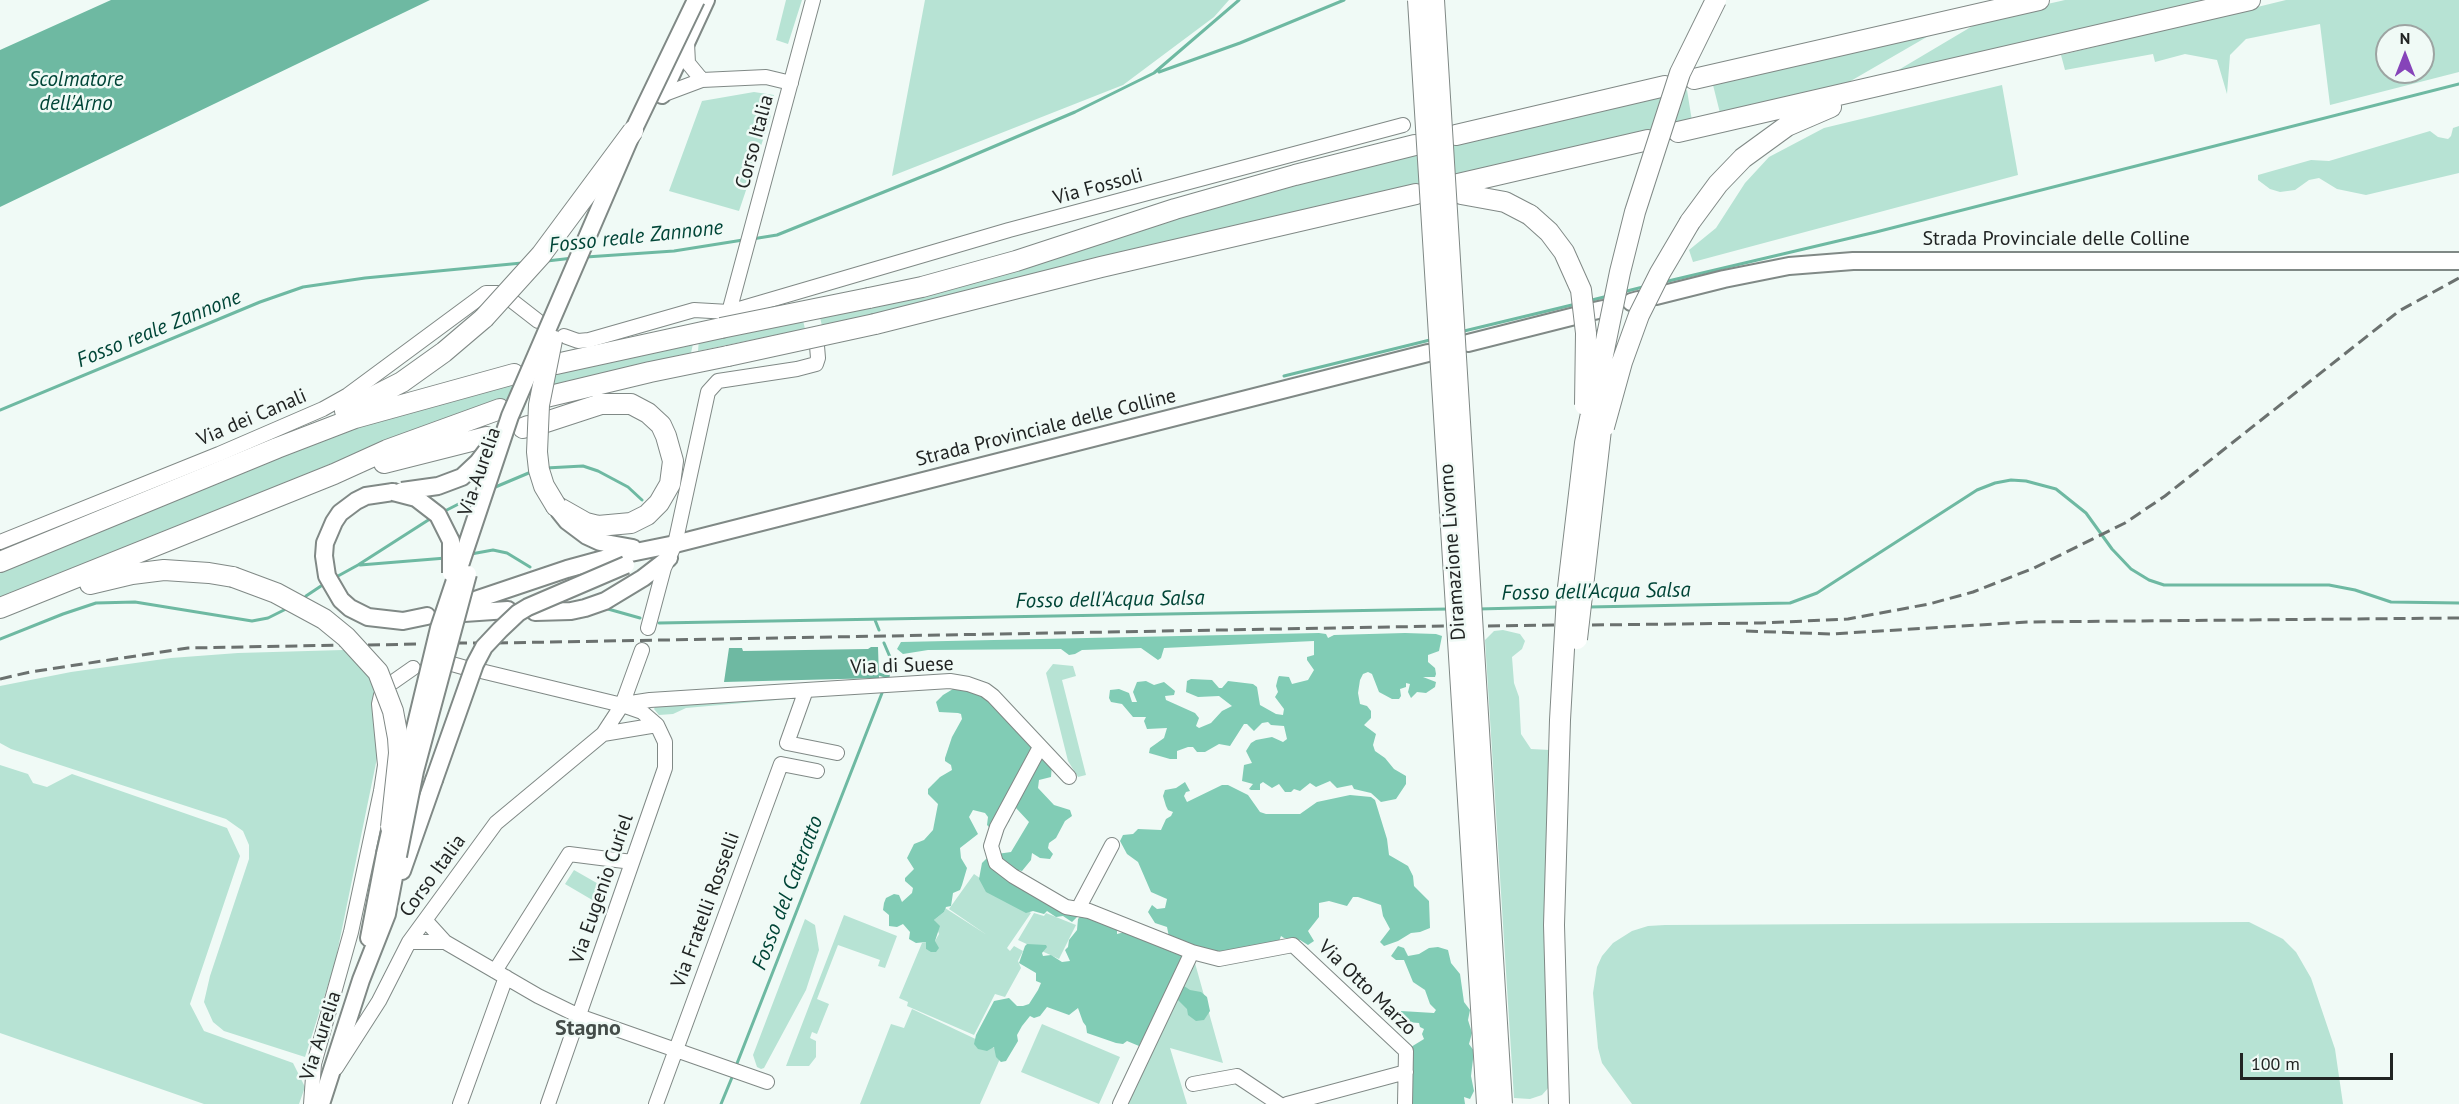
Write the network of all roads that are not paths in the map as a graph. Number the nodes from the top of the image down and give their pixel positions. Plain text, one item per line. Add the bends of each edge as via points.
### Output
1 (696, 0) edge
2 (706, 0) edge
3 (813, 0) edge
4 (1418, 0) edge
5 (1434, 0) edge
6 (1716, 0) edge
7 (1724, 0) edge
8 (1984, 0) edge
9 (2039, 0) edge
10 (2250, 0) edge
11 (1874, 37) junction
12 (687, 44) junction
13 (1694, 79) dead end
14 (702, 80) junction
15 (1901, 80) junction
16 (791, 83) junction
17 (1665, 86) dead end
18 (662, 95) junction
19 (1403, 125) dead end
20 (633, 130) junction
21 (1678, 132) dead end
22 (1456, 135) dead end
23 (1648, 140) dead end
24 (1415, 145) dead end
25 (1416, 194) dead end
26 (2459, 261) edge
27 (498, 293) dead end
28 (1656, 296) dead end
29 (510, 300) dead end
30 (1592, 312) dead end
31 (725, 320) junction
32 (538, 321) dead end
33 (558, 338) junction
34 (1468, 343) dead end
35 (817, 346) dead end
36 (1428, 353) dead end
37 (556, 364) dead end
38 (514, 374) dead end
39 (546, 398) dead end
40 (521, 420) junction
41 (487, 437) dead end
42 (1593, 444) junction
43 (276, 448) junction
44 (334, 474) junction
45 (393, 492) junction
46 (556, 506) junction
47 (0, 542) edge
48 (645, 549) junction
49 (672, 551) junction
50 (0, 562) edge
51 (9, 605) edge
52 (508, 610) dead end
53 (535, 612) dead end
54 (433, 622) junction
55 (648, 628) dead end
56 (642, 650) dead end
57 (413, 668) dead end
58 (481, 671) dead end
59 (393, 682) dead end
60 (806, 690) junction
61 (381, 695) dead end
62 (622, 705) junction
63 (657, 725) junction
64 (603, 734) junction
65 (1040, 747) junction
66 (837, 753) dead end
67 (817, 771) dead end
68 (1069, 777) dead end
69 (391, 827) junction
70 (1112, 845) dead end
71 (392, 855) junction
72 (632, 862) junction
73 (1078, 909) junction
74 (387, 914) junction
75 (425, 920) junction
76 (408, 942) junction
77 (445, 942) junction
78 (1192, 952) junction
79 (501, 974) junction
80 (361, 980) junction
81 (579, 1017) junction
82 (675, 1052) junction
83 (1406, 1072) junction
84 (332, 1074) junction
85 (767, 1082) dead end
86 (1193, 1084) dead end
87 (311, 1104) edge
88 (321, 1104) edge
89 (460, 1104) edge
90 (548, 1104) edge
91 (656, 1104) edge
92 (1120, 1104) edge
93 (1279, 1104) edge
94 (1287, 1104) edge
95 (1405, 1104) edge
96 (1487, 1104) edge
97 (1502, 1104) edge
98 (1559, 1104) edge
99 (1567, 1104) edge

1 - 20 main road, Via Aurelia, bridge
2 - 12 main road, Via Aurelia
3 - 16 street, Corso Italia
4 - 96 highway, Diramazione Livorno, bridge
5 - 97 highway, Diramazione Livorno, bridge
6 - 42 highway, bridge via 1680,73 1635,212 1620,272
7 - 42 highway, bridge via 1677,103 1643,212
8 - 11 highway
9 - 11 highway
10 - 15 highway
11 - 13 highway
12 - 14 street via 687,59
12 - 18 main road, Via Aurelia
14 - 16 street via 766,77
14 - 18 street
15 - 21 highway
15 - 42 highway, bridge via 1815,113 1773,134 1730,171 1690,222 1650,291
16 - 31 street, Corso Italia
17 - 22 highway
18 - 33 main road, Via Aurelia via 603,218
19 - 31 street, Via Fossoli via 833,280 806,296
20 - 40 main road, Via Aurelia, bridge
20 - 43 highway, bridge via 541,255 484,318 402,382
23 - 42 highway, bridge via 1460,189 1505,202 1530,215 1564,252 1581,290
24 - 31 highway, bridge via 1175,209 922,287
25 - 39 highway, bridge via 875,324
26 - 28 main road, Strada Provinciale delle Colline via 1853,261 1789,266
27 - 47 street, Via dei Canali via 486,293 351,393 323,409
29 - 32 street
30 - 34 main road
31 - 33 street via 694,310 589,340
31 - 37 highway
33 - 46 highway, bridge via 539,405 537,453 538,470
33 - 71 main road, Via Aurelia, bridge via 530,394 464,588
35 - 49 street via 816,364 733,377 711,386
36 - 49 main road, Strada Provinciale delle Colline
38 - 43 highway via 355,418
40 - 44 highway via 387,450
40 - 45 main road, bridge via 462,477 438,486
40 - 46 highway via 601,404 631,404 648,413 666,436 673,461 670,484 647,515 631,523 598,526
40 - 54 main road, Via Aurelia, bridge
41 - 44 highway
42 - 98 highway, bridge via 1568,596 1556,818 1554,925
42 - 99 highway, bridge via 1568,732 1562,908
43 - 50 highway
44 - 51 highway
45 - 54 main road, bridge via 425,503 448,532 452,566
45 - 54 main road via 356,501 340,513 328,533 324,566 340,600 359,614 380,620
46 - 48 main road via 567,521 588,536
48 - 49 main road
48 - 52 main road via 567,569 465,608
49 - 53 main road via 643,578 605,601 571,611
49 - 55 street
49 - 74 main road, bridge via 626,565 528,607 509,620 484,647
51 - 69 highway, bridge via 111,578 149,571 189,571 233,577 276,593 324,619 378,672 389,696 399,753
54 - 69 main road, Via Aurelia, bridge
56 - 62 street, Corso Italia
57 - 59 street
58 - 62 street
60 - 62 street, Via di Suese
60 - 65 street, Via di Suese via 950,681 975,686 993,696
60 - 66 street via 787,742
61 - 87 street via 385,765 381,791 351,932 314,1064
62 - 63 street via 642,712
62 - 64 street, Corso Italia
63 - 64 street
63 - 72 street, Via Eugenio Curiel via 665,742 665,768
64 - 75 street, Corso Italia via 496,823
65 - 68 street, Via di Suese
65 - 73 street, Via Otto Marzo via 997,827 991,846 996,863 1042,895
67 - 82 street, Via Fratelli Rosselli via 781,764
69 - 71 main road, Via Aurelia, bridge
70 - 73 street
71 - 74 main road, Via Aurelia
71 - 80 main road, Via Aurelia
72 - 79 street via 569,854
72 - 81 street, Via Eugenio Curiel
73 - 78 street, Via Otto Marzo
74 - 80 main road, Via Aurelia
75 - 76 street, Corso Italia
75 - 77 street
76 - 77 street
76 - 84 street, Corso Italia via 379,1001
77 - 79 street
78 - 83 street, Via Otto Marzo via 1220,959 1293,945 1406,1052
78 - 92 street
79 - 81 street
79 - 89 street
80 - 84 main road, Via Aurelia
81 - 82 street
81 - 90 street, Via Eugenio Curiel
82 - 85 street
82 - 91 street, Via Fratelli Rosselli
83 - 94 street
83 - 95 street, Via Otto Marzo
84 - 88 main road, Via Aurelia
86 - 93 street via 1237,1076

